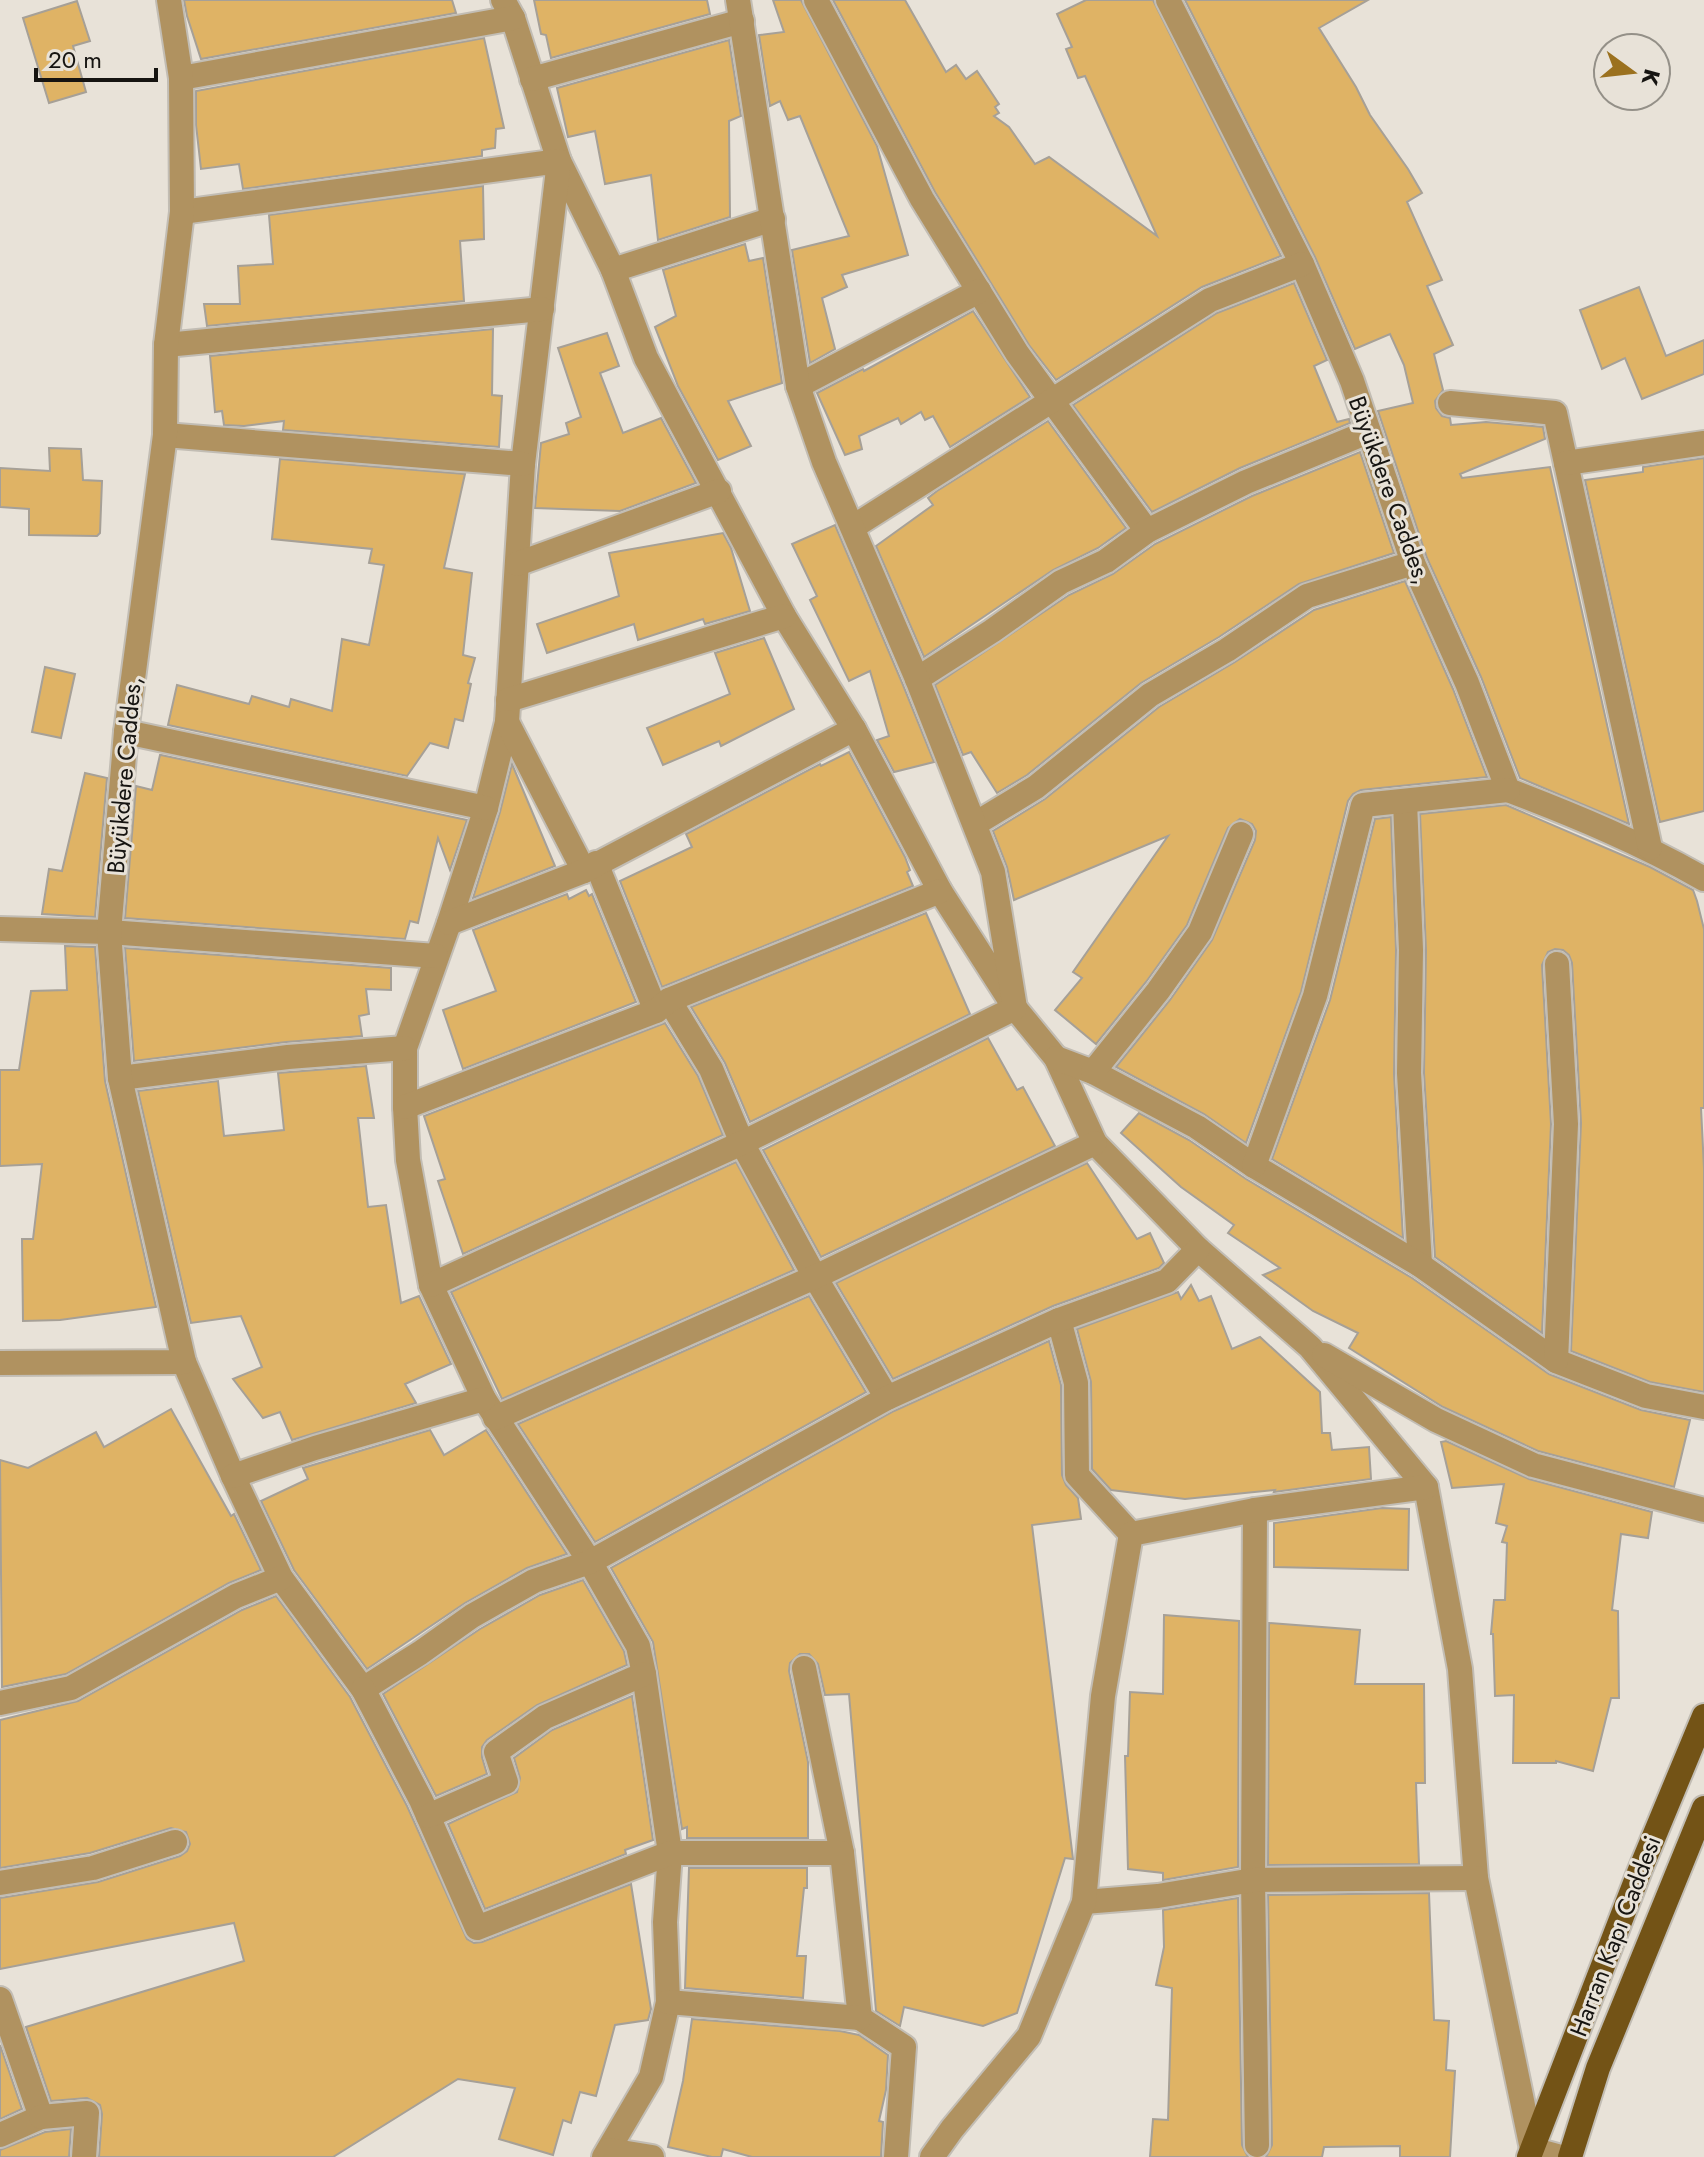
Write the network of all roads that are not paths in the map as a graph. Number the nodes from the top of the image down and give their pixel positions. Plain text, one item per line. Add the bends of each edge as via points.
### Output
1 (169, 0) edge
2 (816, 0) edge
3 (1168, 0) edge
4 (508, 9) edge
5 (740, 11) edge
6 (181, 78) junction
7 (532, 79) junction
8 (559, 161) junction
9 (182, 212) junction
10 (773, 219) junction
11 (1302, 264) junction
12 (613, 270) junction
13 (979, 291) junction
14 (542, 309) junction
15 (166, 345) junction
16 (798, 386) junction
17 (1052, 399) junction
18 (1450, 403) dead end
19 (1368, 432) junction
20 (165, 435) junction
21 (1704, 443) edge
22 (1566, 463) junction
23 (523, 464) junction
24 (719, 491) junction
25 (853, 527) junction
26 (1147, 531) junction
27 (1413, 563) junction
28 (517, 564) junction
29 (784, 616) junction
30 (917, 679) junction
31 (508, 711) junction
32 (854, 729) junction
33 (126, 732) junction
34 (1508, 790) junction
35 (1405, 802) junction
36 (486, 808) junction
37 (975, 824) junction
38 (1241, 834) dead end
39 (1650, 848) junction
40 (590, 867) junction
41 (1704, 879) edge
42 (940, 891) junction
43 (449, 923) junction
44 (0, 929) edge
45 (109, 932) junction
46 (436, 956) junction
47 (1557, 964) dead end
48 (662, 1006) junction
49 (1015, 1008) junction
50 (405, 1048) junction
51 (1056, 1058) junction
52 (1093, 1072) junction
53 (120, 1078) junction
54 (405, 1107) junction
55 (742, 1143) junction
56 (1095, 1143) junction
57 (1254, 1166) junction
58 (1198, 1249) junction
59 (1420, 1265) junction
60 (815, 1277) junction
61 (431, 1285) junction
62 (1059, 1320) junction
63 (1310, 1347) junction
64 (1556, 1361) junction
65 (184, 1362) junction
66 (0, 1363) edge
67 (887, 1398) junction
68 (1704, 1407) edge
69 (489, 1409) junction
70 (233, 1476) junction
71 (1426, 1487) junction
72 (1255, 1510) junction
73 (1704, 1510) edge
74 (1131, 1534) junction
75 (590, 1562) junction
76 (281, 1578) junction
77 (804, 1668) dead end
78 (644, 1674) junction
79 (363, 1689) junction
80 (0, 1703) edge
81 (1704, 1716) edge
82 (1704, 1808) edge
83 (428, 1816) junction
84 (175, 1842) dead end
85 (670, 1853) junction
86 (842, 1853) junction
87 (1476, 1878) junction
88 (1253, 1880) junction
89 (0, 1883) edge
90 (1084, 1902) junction
91 (0, 1999) edge
92 (668, 2002) junction
93 (860, 2018) junction
94 (41, 2117) junction
95 (0, 2135) edge
96 (1257, 2145) dead end
97 (1531, 2153) edge
98 (607, 2154) edge
99 (84, 2157) edge
100 (652, 2157) edge
101 (896, 2157) edge
102 (932, 2157) edge
103 (1561, 2157) edge
104 (1570, 2157) edge

1 - 6 street, Büyükdere Caddes,
2 - 13 street via 922,199
3 - 11 street, Büyükdere Caddes,
4 - 6 street
4 - 7 street
5 - 7 street
5 - 10 street
6 - 9 street, Büyükdere Caddes,
7 - 8 street
8 - 9 street
8 - 12 street
8 - 14 street
9 - 15 street, Büyükdere Caddes,
10 - 12 street
10 - 16 street
11 - 17 street via 1210,300
11 - 19 street, Büyükdere Caddes,
12 - 24 street via 646,358
13 - 16 street
13 - 17 street
14 - 15 street
14 - 23 street
15 - 20 street, Büyükdere Caddes,
16 - 25 street
17 - 25 street
17 - 26 street
18 - 22 street via 1555,413
19 - 26 street via 1246,482
19 - 27 street, Büyükdere Caddes,
20 - 23 street
20 - 33 street, Büyükdere Caddes,
21 - 22 street
22 - 39 street
23 - 28 street
24 - 28 street
24 - 29 street
25 - 30 street
26 - 30 street
27 - 34 street, Büyükdere Caddes,
27 - 37 street via 1307,596 1150,695 1036,787
28 - 31 street
29 - 31 street
29 - 32 street
30 - 37 street
31 - 36 street
31 - 40 street
32 - 40 street
32 - 42 street
33 - 36 street
33 - 45 street, Büyükdere Caddes,
34 - 35 street
34 - 39 street
35 - 57 street via 1363,805 1315,996
35 - 59 street via 1409,1073
36 - 43 street
37 - 49 street via 993,872
38 - 52 street via 1200,932
39 - 41 street
40 - 43 street
40 - 48 street
42 - 48 street
42 - 49 street
43 - 46 street
44 - 45 street
45 - 46 street
45 - 53 street, Büyükdere Caddes,
46 - 50 street
47 - 64 street via 1566,1124
48 - 54 street
48 - 55 street via 711,1069
49 - 51 street
49 - 55 street
50 - 53 street
50 - 54 street
51 - 52 street
51 - 56 street
52 - 57 street via 1197,1127
53 - 65 street, Büyükdere Caddes,
54 - 61 street via 408,1160
55 - 60 street
55 - 61 street
56 - 58 street
56 - 60 street
57 - 59 street
58 - 62 street via 1167,1281
58 - 63 street
59 - 64 street
60 - 67 street
60 - 69 street
61 - 69 street
62 - 67 street
62 - 74 street via 1076,1383 1077,1475
63 - 71 street
63 - 73 street via 1436,1420 1533,1465
64 - 68 street via 1646,1396
65 - 66 street
65 - 70 street, Büyükdere Caddes,
67 - 75 street
69 - 70 street via 315,1448
69 - 75 street
70 - 76 street, Büyükdere Caddes,
71 - 72 street
71 - 87 street via 1460,1669
72 - 74 street
72 - 88 street
74 - 90 street via 1103,1696
75 - 78 street via 638,1646
75 - 79 street via 522,1587
76 - 79 street, Büyükdere Caddes,
76 - 80 street via 236,1596 71,1688
77 - 86 street
78 - 83 street via 545,1717 496,1752 506,1782
78 - 85 street
79 - 83 street, Büyükdere Caddes,
81 - 97 main road, Harran Kapı Caddesi
82 - 104 main road, Harran Kapı Caddesi via 1598,2068
83 - 85 street, Büyükdere Caddes, via 477,1928
84 - 89 street via 93,1868
85 - 86 street
85 - 92 street via 665,1922
86 - 93 street
87 - 88 street
87 - 97 street
88 - 90 street
88 - 96 street
90 - 102 street via 1029,2036
91 - 94 street
92 - 93 street
92 - 98 street via 651,2077
93 - 101 street via 904,2047
94 - 95 street
94 - 99 street via 87,2113
97 - 103 street
98 - 100 street

